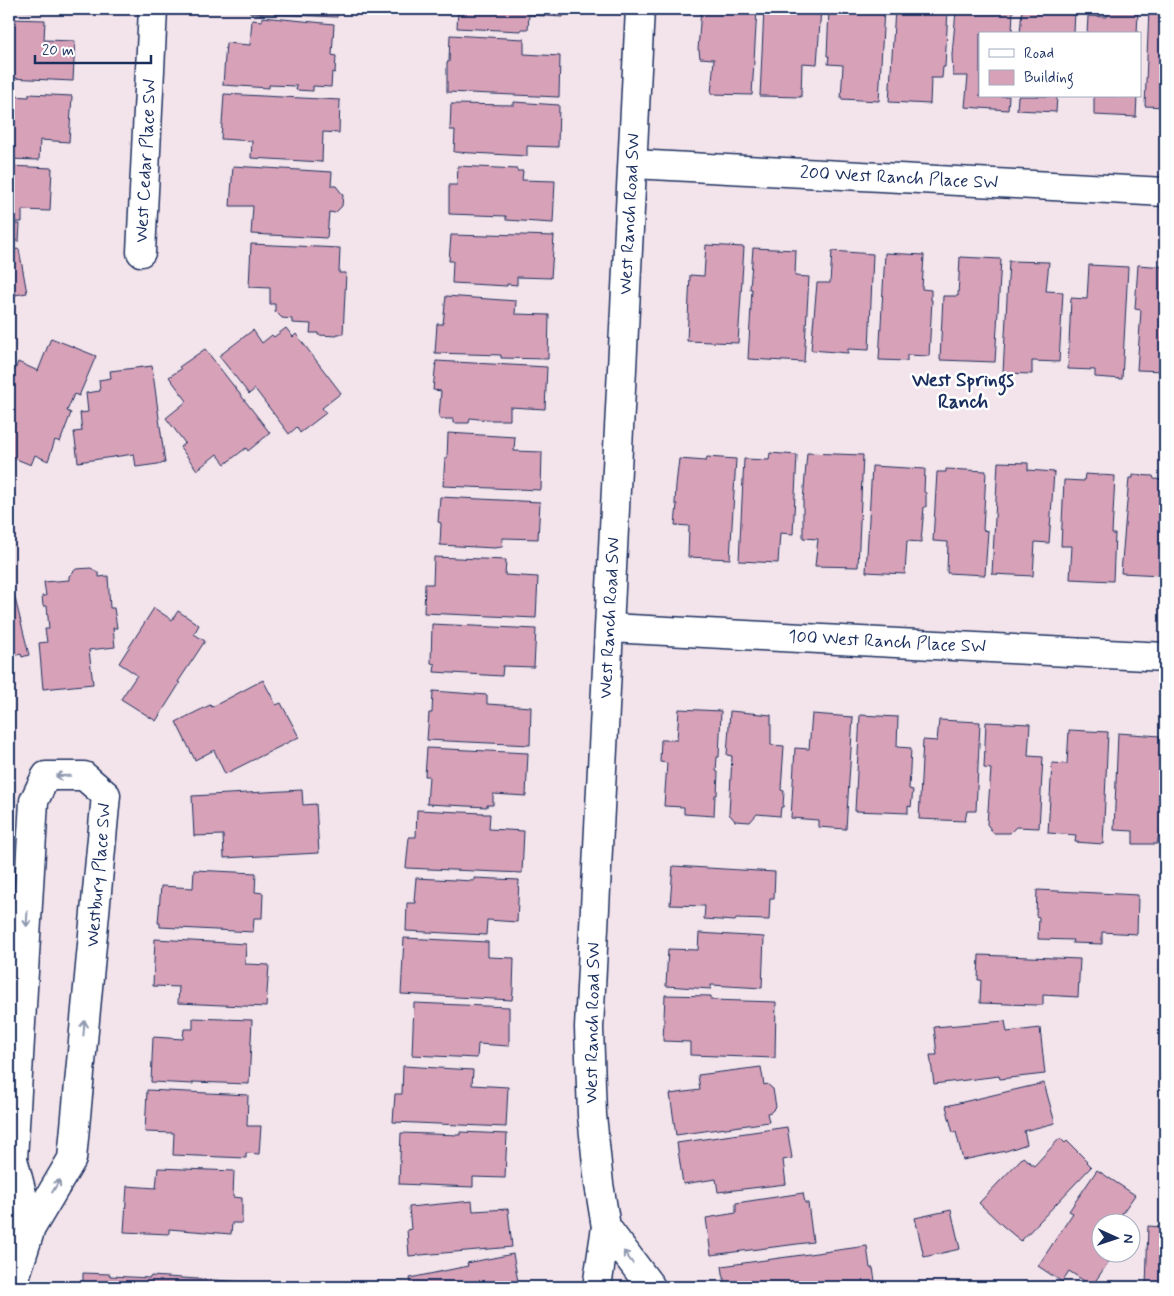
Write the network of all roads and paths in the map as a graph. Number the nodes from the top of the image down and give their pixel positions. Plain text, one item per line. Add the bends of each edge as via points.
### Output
1 (153, 9) edge
2 (640, 9) edge
3 (632, 164) junction
4 (1165, 192) edge
5 (141, 252) dead end
6 (610, 628) junction
7 (1165, 657) edge
8 (606, 1227) junction
9 (31, 1228) junction
10 (12, 1287) edge
11 (597, 1287) edge
12 (651, 1287) edge

1 - 5 street, West Cedar Place SW
2 - 3 street, West Ranch Road SW
3 - 4 street, 200 West Ranch Place SW
3 - 6 street, West Ranch Road SW
6 - 7 street, 100 West Ranch Place SW
6 - 8 street, West Ranch Road SW via 589,1028 592,1115
8 - 11 street, West Ranch Road SW
12 -> 8 street, West Ranch Road SW
9 -> 9 street, Westbury Place SW via 72,1160 106,795 84,776 46,776 34,801 13,1159
9 - 10 street, Westbury Place SW

